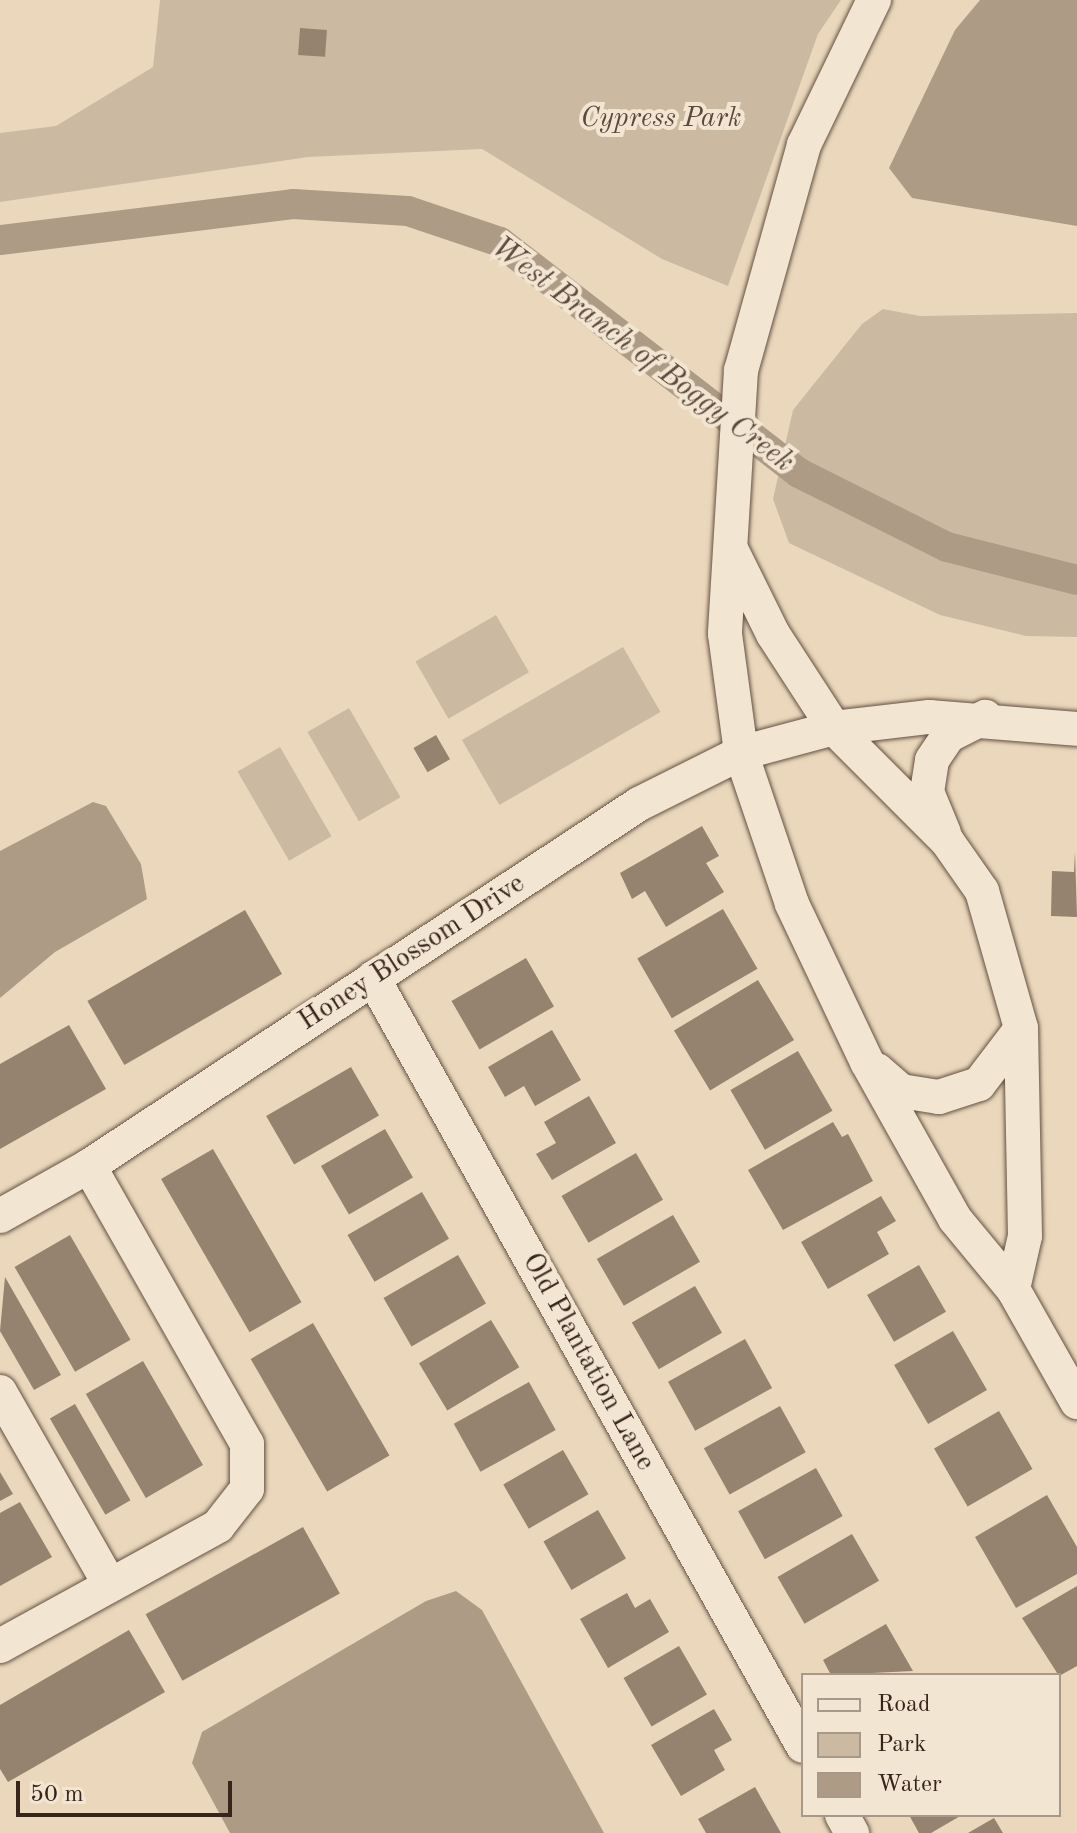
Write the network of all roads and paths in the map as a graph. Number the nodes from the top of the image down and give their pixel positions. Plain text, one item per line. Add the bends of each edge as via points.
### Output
1 (874, 0) edge
2 (731, 548) junction
3 (987, 717) junction
4 (834, 728) junction
5 (1077, 729) edge
6 (741, 753) junction
7 (947, 841) junction
8 (373, 978) junction
9 (1021, 1028) junction
10 (867, 1062) junction
11 (89, 1166) junction
12 (0, 1216) edge
13 (1013, 1289) junction
14 (1077, 1402) edge
15 (5, 1414) edge
16 (110, 1585) junction
17 (0, 1646) edge
18 (801, 1742) edge

1 - 2 street via 804,145 741,370
2 - 4 street via 773,634
2 - 6 street via 725,634
3 - 4 street, Honey Blossom Drive
3 - 5 street, Honey Blossom Drive
3 - 7 street via 948,736 932,760 927,792
4 - 6 street, Honey Blossom Drive
4 - 7 street
6 - 8 street, Honey Blossom Drive via 639,804
6 - 10 street via 792,904
7 - 9 street via 982,891
8 - 11 street, Honey Blossom Drive
8 - 18 street, Old Plantation Lane
9 - 10 street via 979,1084 939,1097 901,1091
9 - 13 street via 1025,1236
10 - 13 street via 955,1219
11 - 12 street, Honey Blossom Drive
11 - 16 street via 247,1444 247,1489 218,1526
13 - 14 street
15 - 16 street
16 - 17 street

